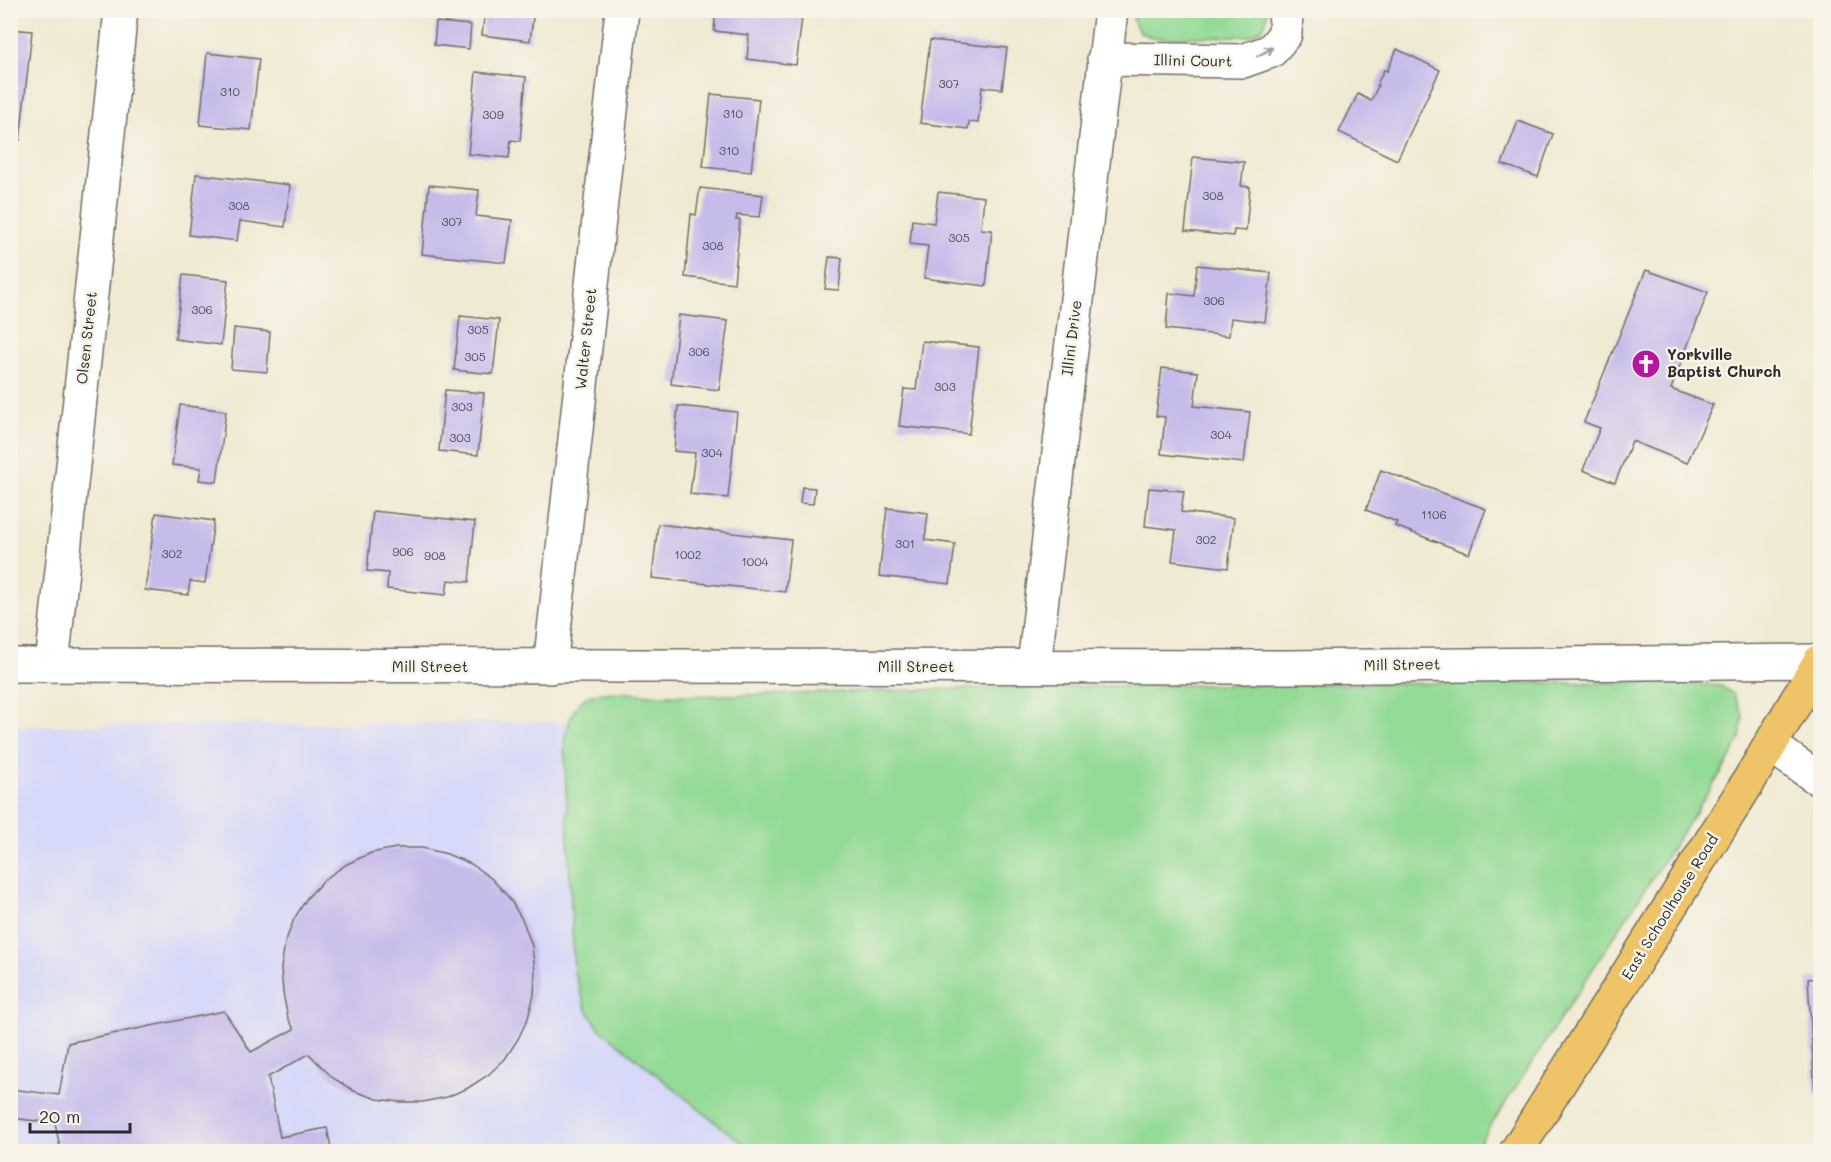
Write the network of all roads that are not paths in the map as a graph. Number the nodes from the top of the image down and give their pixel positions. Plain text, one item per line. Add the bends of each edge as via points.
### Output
1 (121, 10) edge
2 (622, 10) edge
3 (1111, 10) edge
4 (1286, 10) edge
5 (1104, 59) junction
6 (1821, 661) edge
7 (10, 665) edge
8 (52, 665) junction
9 (1034, 666) junction
10 (550, 667) junction
11 (1770, 745) junction
12 (1821, 780) edge
13 (1516, 1152) edge

1 - 8 street, Olsen Street
2 - 10 street, Walter Street
3 - 5 street, Illini Drive
5 -> 4 street, Illini Court via 1244,62 1270,51 1285,34
5 - 9 street, Illini Drive
6 - 9 street, Mill Street
6 - 11 main road, East Schoolhouse Road
7 - 8 street, Mill Street
8 - 10 street, Mill Street
9 - 10 street, Mill Street
11 - 12 street
11 - 13 main road, East Schoolhouse Road

